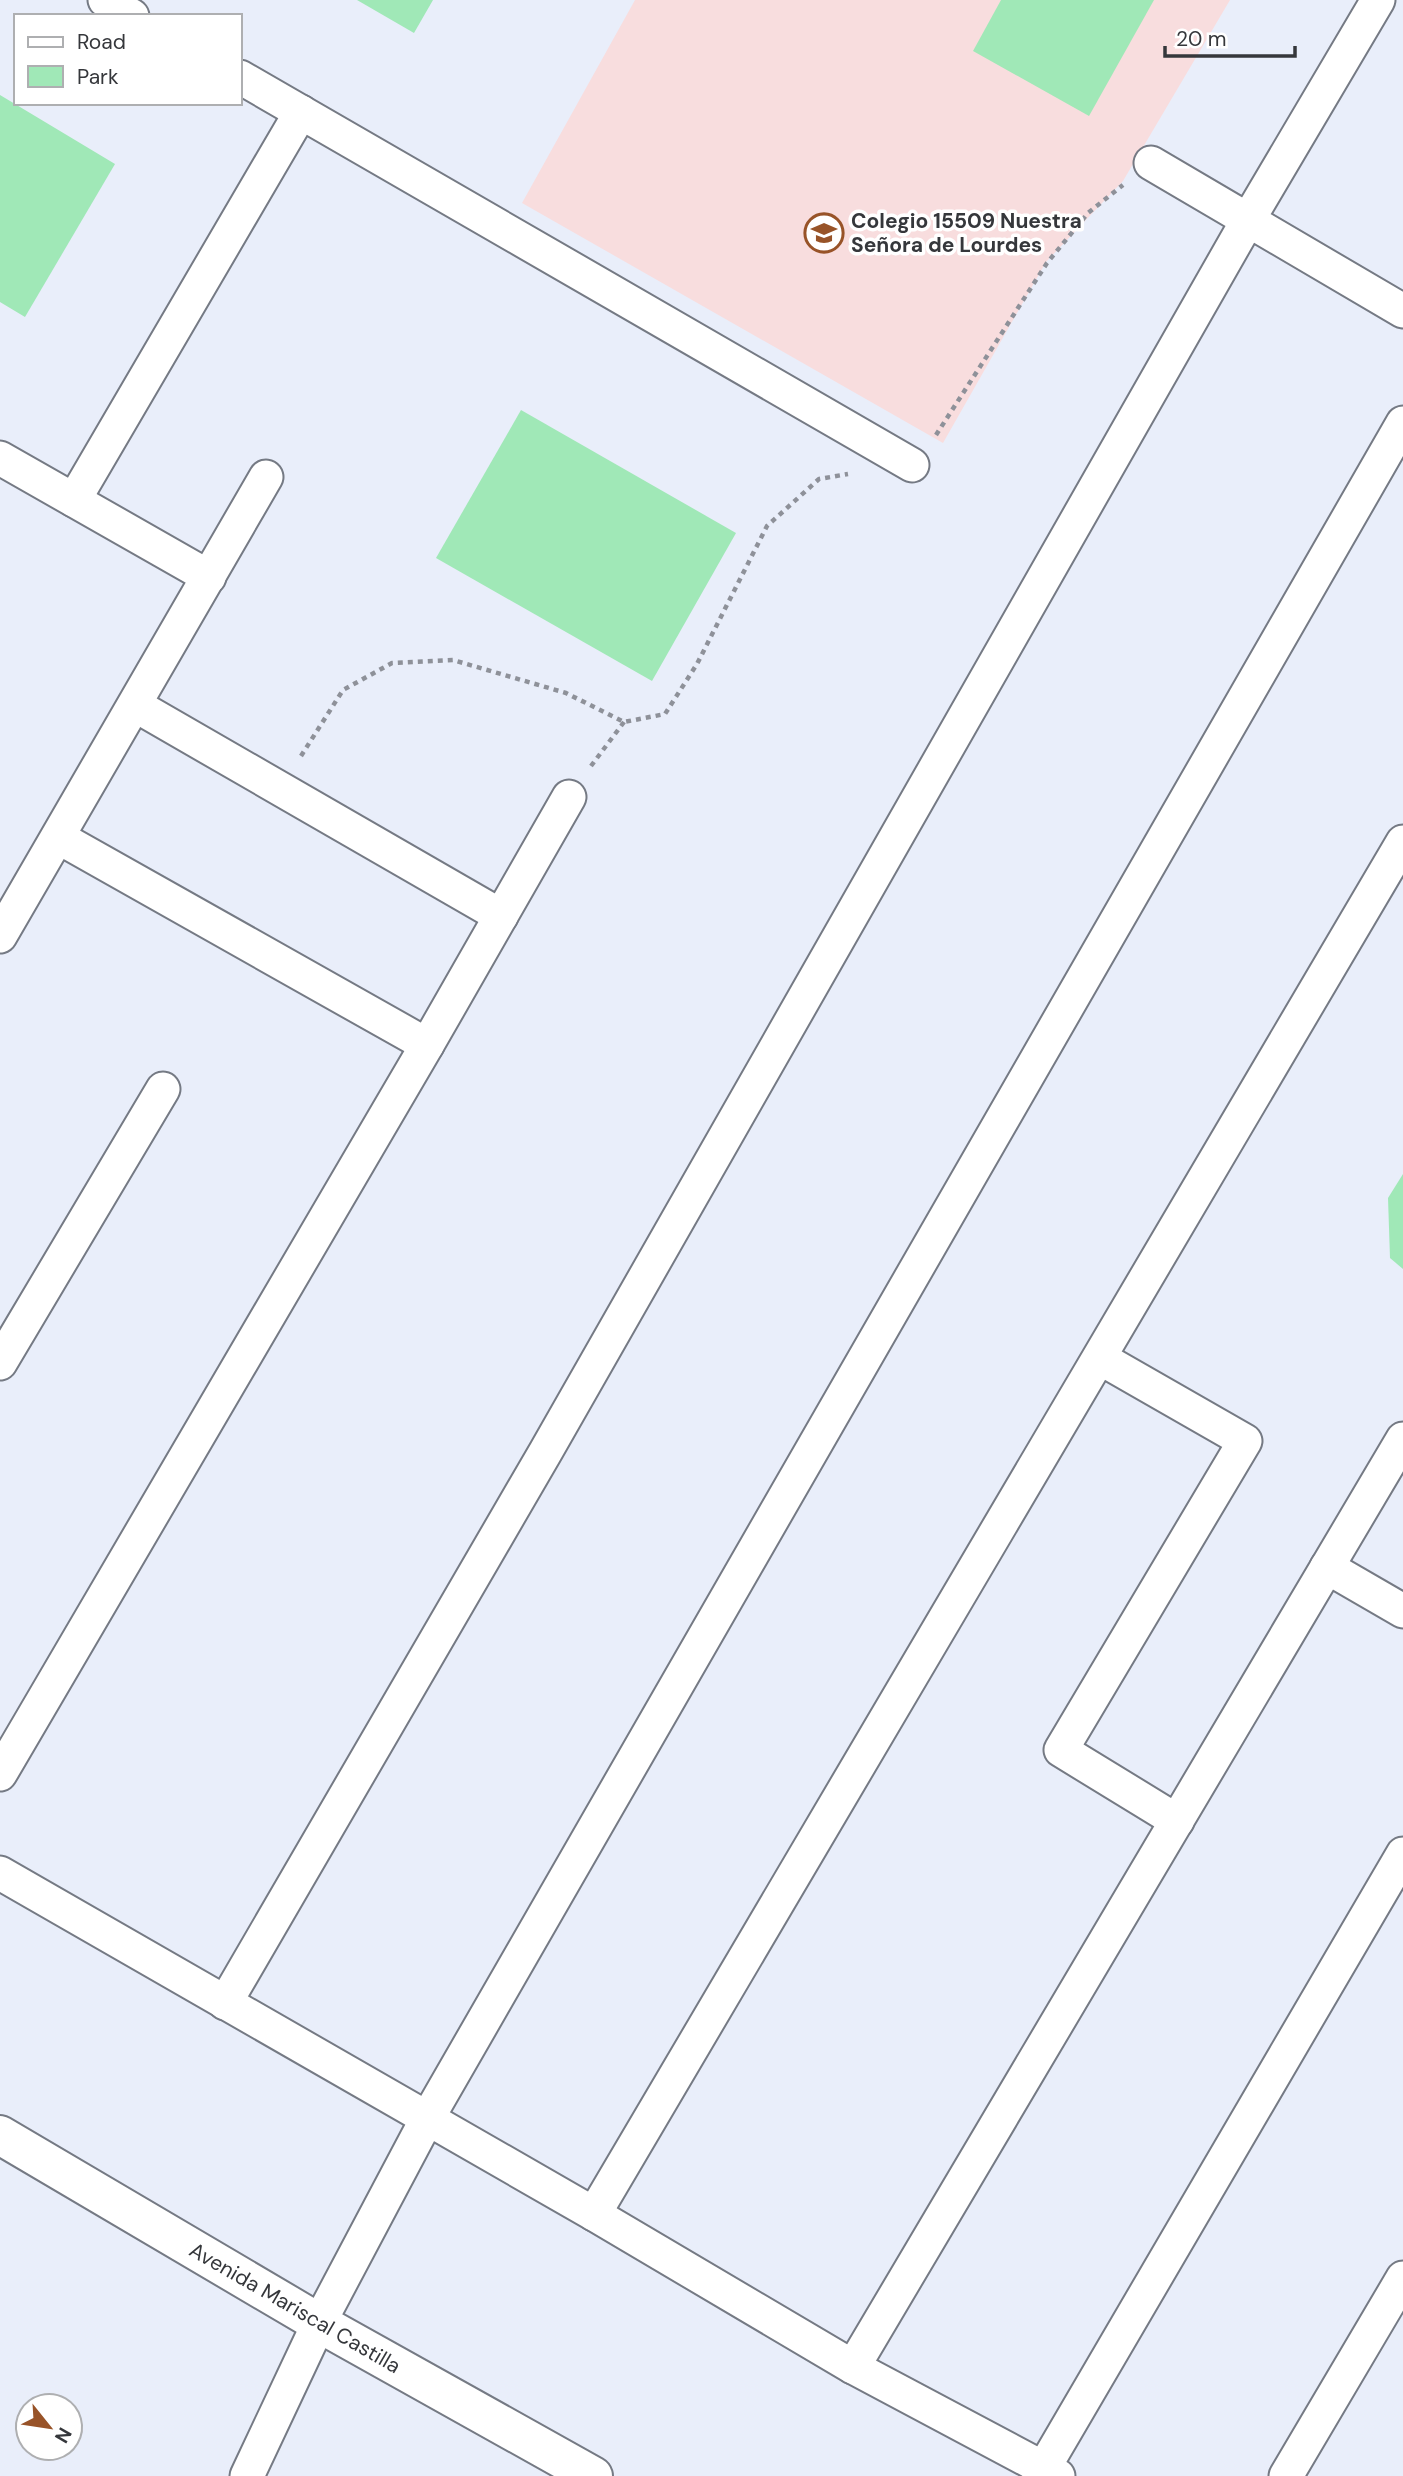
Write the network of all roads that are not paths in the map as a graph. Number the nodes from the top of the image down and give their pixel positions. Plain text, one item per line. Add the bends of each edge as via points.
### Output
1 (105, 0) edge
2 (1378, 0) edge
3 (129, 14) edge
4 (242, 78) edge
5 (301, 113) junction
6 (1151, 163) road end
7 (1248, 220) junction
8 (1403, 311) edge
9 (1403, 423) edge
10 (0, 458) edge
11 (912, 465) road end
12 (266, 477) dead end
13 (74, 500) junction
14 (209, 577) junction
15 (135, 705) junction
16 (569, 797) road end
17 (58, 837) junction
18 (1403, 842) edge
19 (501, 916) junction
20 (0, 936) edge
21 (427, 1045) junction
22 (163, 1089) dead end
23 (1100, 1358) junction
24 (0, 1363) edge
25 (1403, 1439) edge
26 (1327, 1567) junction
27 (1403, 1611) edge
28 (0, 1774) edge
29 (1177, 1821) junction
30 (1403, 1854) edge
31 (0, 1873) edge
32 (225, 2003) junction
33 (427, 2119) junction
34 (0, 2135) edge
35 (594, 2214) junction
36 (1403, 2278) edge
37 (319, 2323) junction
38 (853, 2367) junction
39 (1047, 2473) edge
40 (247, 2476) edge
41 (593, 2476) edge
42 (1286, 2476) edge

1 - 3 street
2 - 7 street
4 - 5 street
5 - 11 street
5 - 13 street
6 - 7 street
7 - 8 street
7 - 32 street via 546,1451
9 - 33 street
10 - 13 street
12 - 14 street
13 - 14 street
14 - 15 street
15 - 17 street
15 - 19 street
16 - 19 street
17 - 20 street
17 - 21 street
18 - 23 street
19 - 21 street
21 - 28 street
22 - 24 street
23 - 29 street via 1245,1441 1061,1750
23 - 35 street
25 - 26 street
26 - 27 street
26 - 29 street
29 - 38 street
30 - 39 street
31 - 32 street
32 - 33 street
33 - 35 street
33 - 37 street
34 - 37 main road, Avenida Mariscal Castilla
35 - 38 street
36 - 42 street
37 - 40 street
37 - 41 main road, Avenida Mariscal Castilla
38 - 39 street

